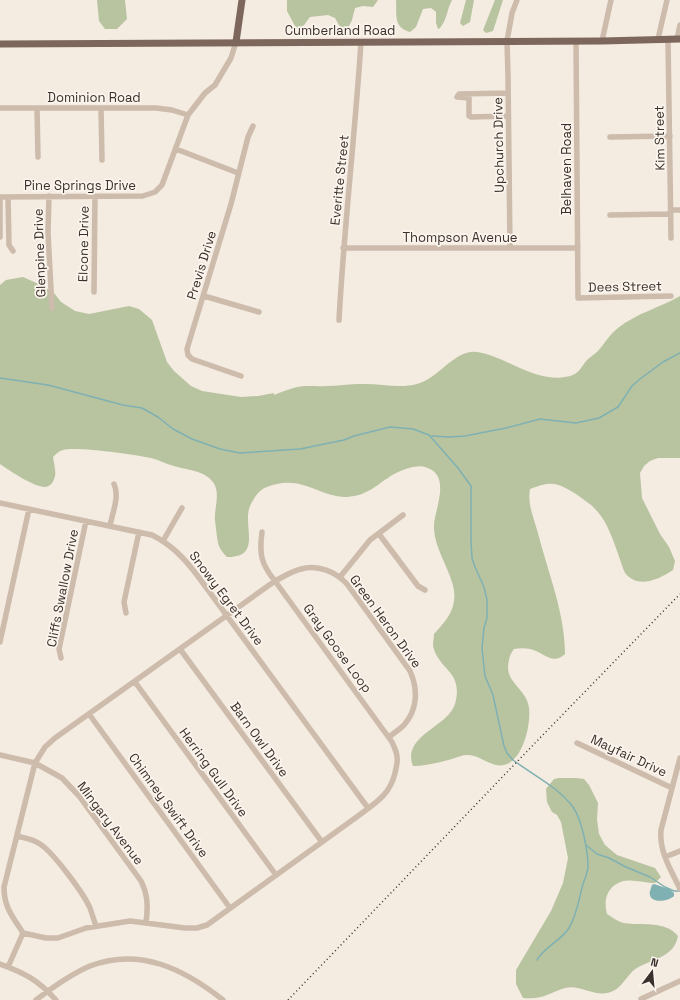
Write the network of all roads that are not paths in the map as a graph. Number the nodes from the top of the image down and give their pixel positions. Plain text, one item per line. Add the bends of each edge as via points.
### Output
1 (242, 0) edge
2 (517, 0) edge
3 (612, 0) edge
4 (668, 0) edge
5 (680, 25) edge
6 (658, 39) junction
7 (668, 39) junction
8 (678, 39) edge
9 (506, 41) junction
10 (576, 41) junction
11 (602, 41) junction
12 (236, 42) junction
13 (361, 42) junction
14 (0, 44) edge
15 (508, 93) junction
16 (0, 108) edge
17 (37, 108) junction
18 (101, 108) junction
19 (188, 115) junction
20 (508, 116) junction
21 (252, 126) dead end
22 (670, 136) junction
23 (610, 137) dead end
24 (176, 149) junction
25 (38, 157) dead end
26 (102, 160) dead end
27 (238, 173) junction
28 (49, 196) junction
29 (0, 197) edge
30 (8, 197) junction
31 (95, 197) junction
32 (680, 210) edge
33 (671, 212) junction
34 (610, 215) dead end
35 (0, 237) edge
36 (671, 238) dead end
37 (343, 248) junction
38 (510, 248) junction
39 (578, 248) junction
40 (13, 251) dead end
41 (94, 292) dead end
42 (204, 296) junction
43 (671, 296) dead end
44 (578, 298) joint
45 (52, 308) dead end
46 (259, 312) dead end
47 (339, 320) dead end
48 (241, 376) dead end
49 (114, 484) dead end
50 (0, 502) edge
51 (182, 508) dead end
52 (29, 510) junction
53 (403, 515) dead end
54 (86, 521) junction
55 (110, 526) junction
56 (139, 532) junction
57 (262, 532) dead end
58 (379, 534) junction
59 (163, 541) junction
60 (340, 577) junction
61 (275, 581) junction
62 (425, 590) dead end
63 (126, 613) dead end
64 (227, 616) junction
65 (0, 642) edge
66 (180, 649) junction
67 (61, 658) dead end
68 (135, 682) junction
69 (89, 714) junction
70 (389, 737) junction
71 (577, 743) dead end
72 (0, 755) edge
73 (680, 758) edge
74 (35, 763) junction
75 (672, 788) junction
76 (368, 808) junction
77 (17, 836) junction
78 (322, 842) junction
79 (680, 851) edge
80 (665, 857) junction
81 (276, 875) junction
82 (680, 889) edge
83 (230, 908) junction
84 (146, 923) junction
85 (96, 926) junction
86 (22, 934) junction
87 (0, 964) edge
88 (8, 967) junction
89 (680, 981) edge
90 (48, 991) junction
91 (641, 999) edge
92 (36, 1000) edge
93 (56, 1000) edge
94 (223, 1000) edge

1 - 12 main road
2 - 9 street, Upchurch Drive
3 - 11 street
4 - 6 street
5 - 8 street
6 - 7 main road, Cumberland Road
6 - 11 main road, Cumberland Road
7 - 8 main road, Cumberland Road
7 - 22 street, Kim Street
9 - 10 main road, Cumberland Road
9 - 13 main road, Cumberland Road
9 - 15 street, Upchurch Drive
10 - 11 main road, Cumberland Road
10 - 39 street, Belhaven Road
12 - 13 main road, Cumberland Road
12 - 14 main road, Cumberland Road
12 - 19 street, Pine Springs Drive via 231,58 215,85 205,93
13 - 37 street, Everitte Street
15 - 20 street, Upchurch Drive
15 - 20 street via 459,94 458,97 469,98 471,117
16 - 17 street, Dominion Road
17 - 18 street, Dominion Road
17 - 25 street
18 - 19 street, Dominion Road via 165,108
18 - 26 street
19 - 24 street, Pine Springs Drive
20 - 38 street, Upchurch Drive
21 - 27 street, Previs Drive
22 - 23 street
22 - 33 street, Kim Street
24 - 27 street
24 - 31 street, Pine Springs Drive via 162,185 156,192 144,196
27 - 42 street, Previs Drive
28 - 30 street, Pine Springs Drive
28 - 31 street, Pine Springs Drive
28 - 45 street, Glenpine Drive
29 - 30 street, Pine Springs Drive
29 - 35 street
30 - 40 street via 9,245
31 - 41 street, Elcone Drive
32 - 33 street
33 - 34 street
33 - 36 street, Kim Street
37 - 38 street, Thompson Avenue
37 - 47 street, Everitte Street
38 - 39 street, Thompson Avenue
39 - 44 street, Belhaven Road
42 - 46 street
42 - 48 street, Previs Drive via 188,355 192,359
43 - 44 street, Dees Street
49 - 55 street via 116,498
50 - 52 street, Snowy Egret Drive
51 - 59 street
52 - 54 street, Snowy Egret Drive
52 - 65 street
53 - 58 street
54 - 55 street, Snowy Egret Drive
54 - 67 street, Cliffs Swallow Drive via 59,649
55 - 56 street, Snowy Egret Drive
56 - 59 street, Snowy Egret Drive
56 - 63 street via 124,602
57 - 61 street, Gray Goose Loop via 260,550 267,571
58 - 60 street via 364,547
58 - 62 street via 418,586
59 - 64 street, Snowy Egret Drive via 184,558
60 - 61 street, Green Heron Drive via 325,570 302,568
60 - 70 street, Green Heron Drive via 415,681 416,692 410,716
61 - 64 street
61 - 70 street, Gray Goose Loop
64 - 66 street
64 - 76 street, Snowy Egret Drive
66 - 68 street
66 - 78 street, Barn Owl Drive
68 - 69 street
68 - 81 street, Herring Gull Drive
69 - 74 street via 50,742
69 - 83 street, Chimney Swift Drive
70 - 76 street, Gray Goose Loop via 397,757 393,782 388,792
71 - 75 street, Mayfair Drive
72 - 74 street, Mingary Avenue
73 - 75 street
74 - 77 street
74 - 84 street, Mingary Avenue via 55,773 72,787 141,881 146,890 148,904
75 - 80 street via 661,830 661,846
76 - 78 street, Gray Goose Loop
77 - 85 street via 33,840 50,852 84,898
77 - 86 street via 4,887 4,897 11,917
78 - 81 street, Gray Goose Loop
79 - 80 street
80 - 82 street
81 - 83 street, Gray Goose Loop
83 - 84 street, Gray Goose Loop via 207,925 197,928 174,928
84 - 85 street, Gray Goose Loop via 130,921
85 - 86 street, Gray Goose Loop via 58,938
86 - 88 street
87 - 88 street
88 - 90 street via 26,974
89 - 91 street
90 - 92 street
90 - 93 street
90 - 94 street via 90,966 127,958 153,962 186,974

